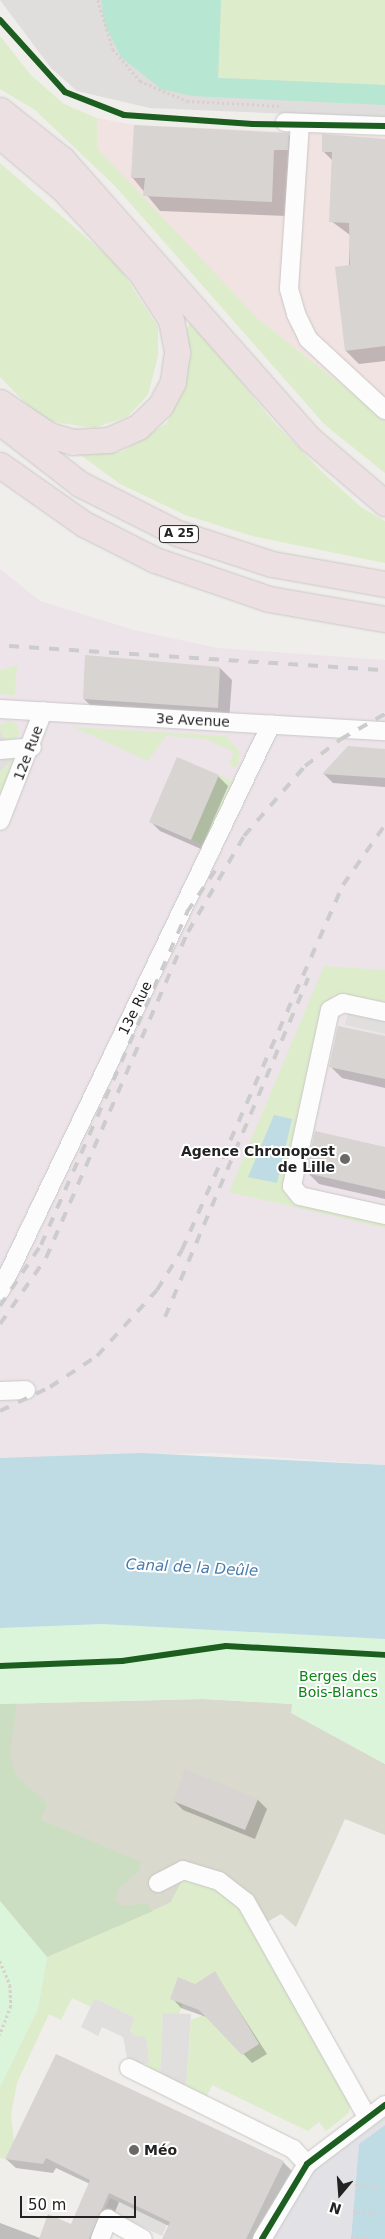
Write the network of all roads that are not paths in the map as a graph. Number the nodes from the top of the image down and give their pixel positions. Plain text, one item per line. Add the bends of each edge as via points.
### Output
1 (0, 110) edge
2 (385, 126) edge
3 (0, 136) edge
4 (0, 402) edge
5 (385, 410) edge
6 (0, 422) edge
7 (0, 466) edge
8 (0, 484) edge
9 (385, 503) edge
10 (129, 548) junction
11 (385, 584) edge
12 (385, 619) edge
13 (0, 709) edge
14 (43, 711) junction
15 (271, 724) junction
16 (385, 731) edge
17 (32, 747) junction
18 (0, 750) edge
19 (6, 800) edge
20 (0, 821) edge
21 (385, 1012) edge
22 (385, 1215) edge
23 (0, 1291) edge
24 (26, 1390) dead end
25 (0, 1391) edge
26 (158, 1883) dead end
27 (129, 2068) dead end
28 (385, 2104) edge
29 (367, 2117) junction
30 (307, 2164) junction
31 (100, 2239) edge
32 (144, 2239) edge
33 (262, 2239) edge

1 - 9 highway via 62,159 310,439
2 - 5 street via 290,117 289,289 308,339
3 - 4 highway via 62,188 141,273 170,320 177,352 173,382 160,406 138,427 109,440 73,442 49,435
6 - 11 highway, A 25 via 80,484 177,533 272,564
7 - 10 highway, A 25 via 52,504
8 - 10 highway via 56,517
10 - 12 highway, A 25 via 269,598
13 - 14 street, 3e Avenue
14 - 15 street, 3e Avenue
14 - 17 street, 12e Rue
15 - 16 street, 3e Avenue
15 - 23 street, 13e Rue
17 - 18 street
17 - 19 street, 12e Rue
19 - 20 street, 12e Rue
21 - 22 street via 343,1003 330,1010 292,1186 300,1196
24 - 25 street
26 - 29 street via 183,1870 219,1881 246,1902
27 - 30 street via 293,2149
28 - 29 street
29 - 30 street
30 - 33 street
31 - 32 street via 108,2219

